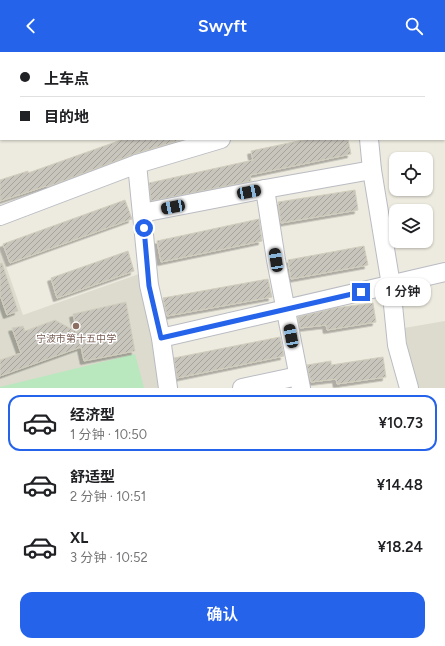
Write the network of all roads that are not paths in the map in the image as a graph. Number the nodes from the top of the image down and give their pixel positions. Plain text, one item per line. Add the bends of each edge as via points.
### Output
1 (218, 140) edge
2 (369, 140) edge
3 (137, 164) junction
4 (372, 170) junction
5 (265, 189) junction
6 (142, 213) junction
7 (0, 216) edge
8 (445, 272) edge
9 (391, 285) junction
10 (286, 309) junction
11 (161, 338) junction
12 (300, 382) edge
13 (168, 388) edge
14 (242, 388) edge
15 (409, 388) edge

1 - 3 street
2 - 4 street
3 - 6 street
3 - 7 street
4 - 5 street
4 - 9 street
5 - 6 street
5 - 10 street
6 - 11 street via 149,286
8 - 9 street
9 - 10 street
9 - 15 street via 397,345
10 - 11 street
10 - 12 street
11 - 13 street
12 - 14 street

